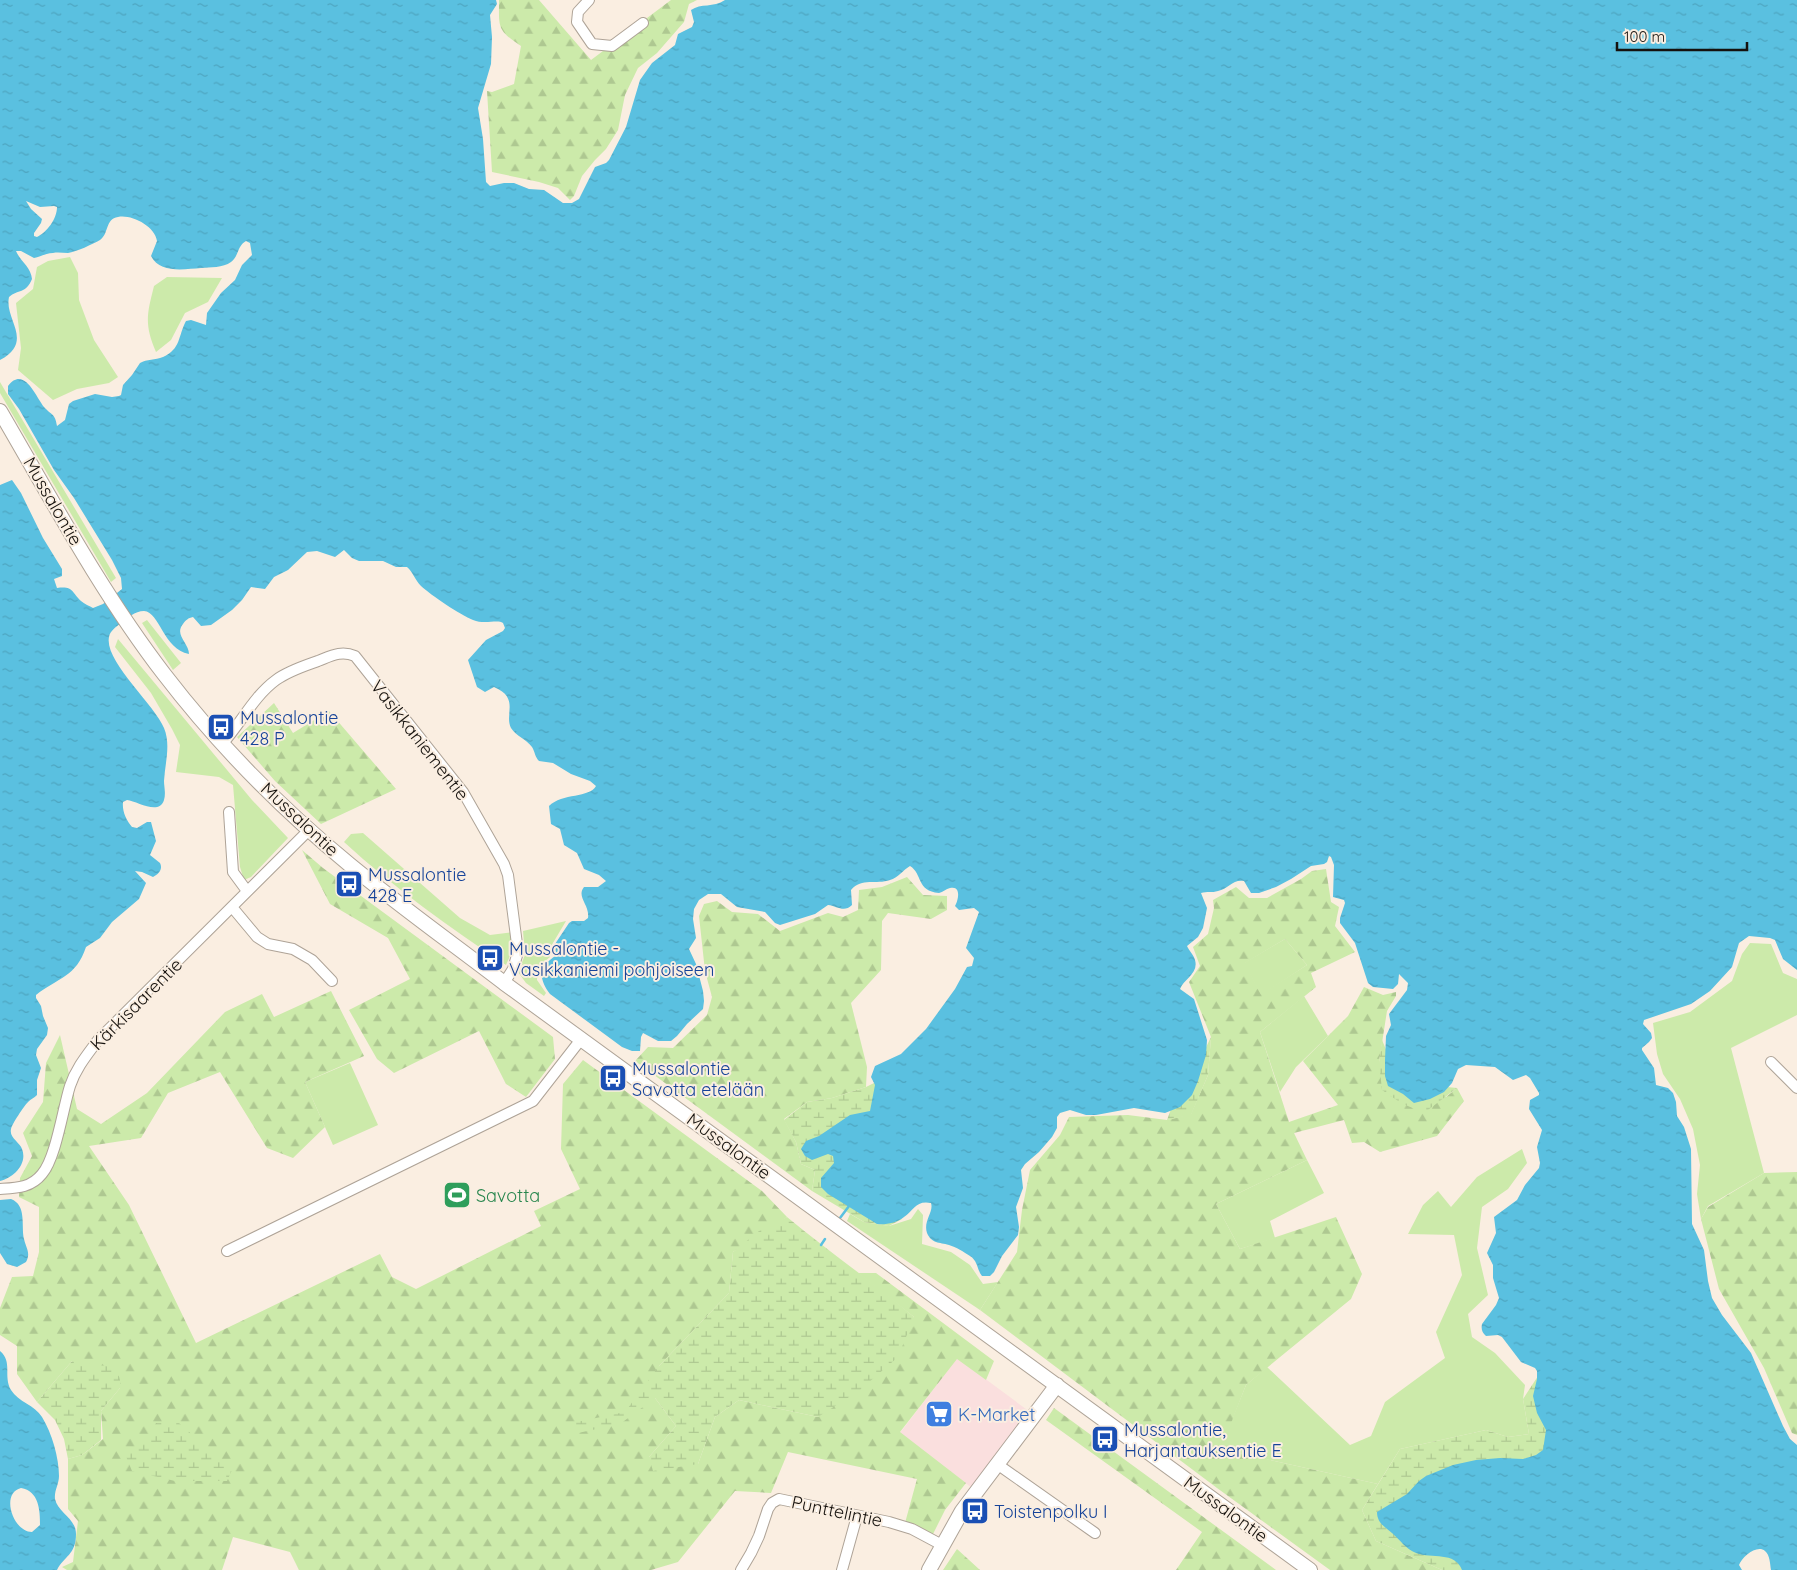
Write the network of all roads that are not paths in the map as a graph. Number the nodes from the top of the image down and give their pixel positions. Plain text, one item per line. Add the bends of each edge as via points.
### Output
1 (589, 0) edge
2 (642, 23) dead end
3 (0, 411) edge
4 (223, 743) junction
5 (229, 812) dead end
6 (309, 830) junction
7 (247, 891) junction
8 (232, 907) junction
9 (332, 981) dead end
10 (504, 983) junction
11 (582, 1038) junction
12 (1771, 1062) dead end
13 (1797, 1088) edge
14 (0, 1189) edge
15 (227, 1251) dead end
16 (1057, 1385) junction
17 (997, 1464) junction
18 (857, 1516) junction
19 (1094, 1533) dead end
20 (942, 1545) junction
21 (741, 1570) edge
22 (842, 1570) edge
23 (929, 1570) edge
24 (1310, 1570) edge

1 - 2 street via 578,12 577,22 592,44 612,46
3 - 4 main road, Mussalontie via 105,590 164,674
4 - 6 main road, Mussalontie
4 - 10 street, Vasikkaniementie via 258,697 275,681 337,654 355,656 463,792 504,864 518,952
5 - 7 street via 233,872
6 - 7 street, Kärkisaarentie
6 - 10 main road, Mussalontie via 400,905
7 - 8 street, Kärkisaarentie
8 - 9 street via 257,937 268,944 293,949 312,960
8 - 14 street, Kärkisaarentie via 98,1040 79,1064 49,1164 42,1175 25,1187
10 - 11 main road, Mussalontie
11 - 15 street via 533,1101
11 - 16 main road, Mussalontie
12 - 13 street
16 - 17 main road
16 - 24 main road, Mussalontie
17 - 19 street
17 - 20 main road via 962,1511
18 - 20 street, Punttelintie via 912,1529
18 - 21 street, Punttelintie via 779,1499 768,1510
18 - 22 street
20 - 23 main road

